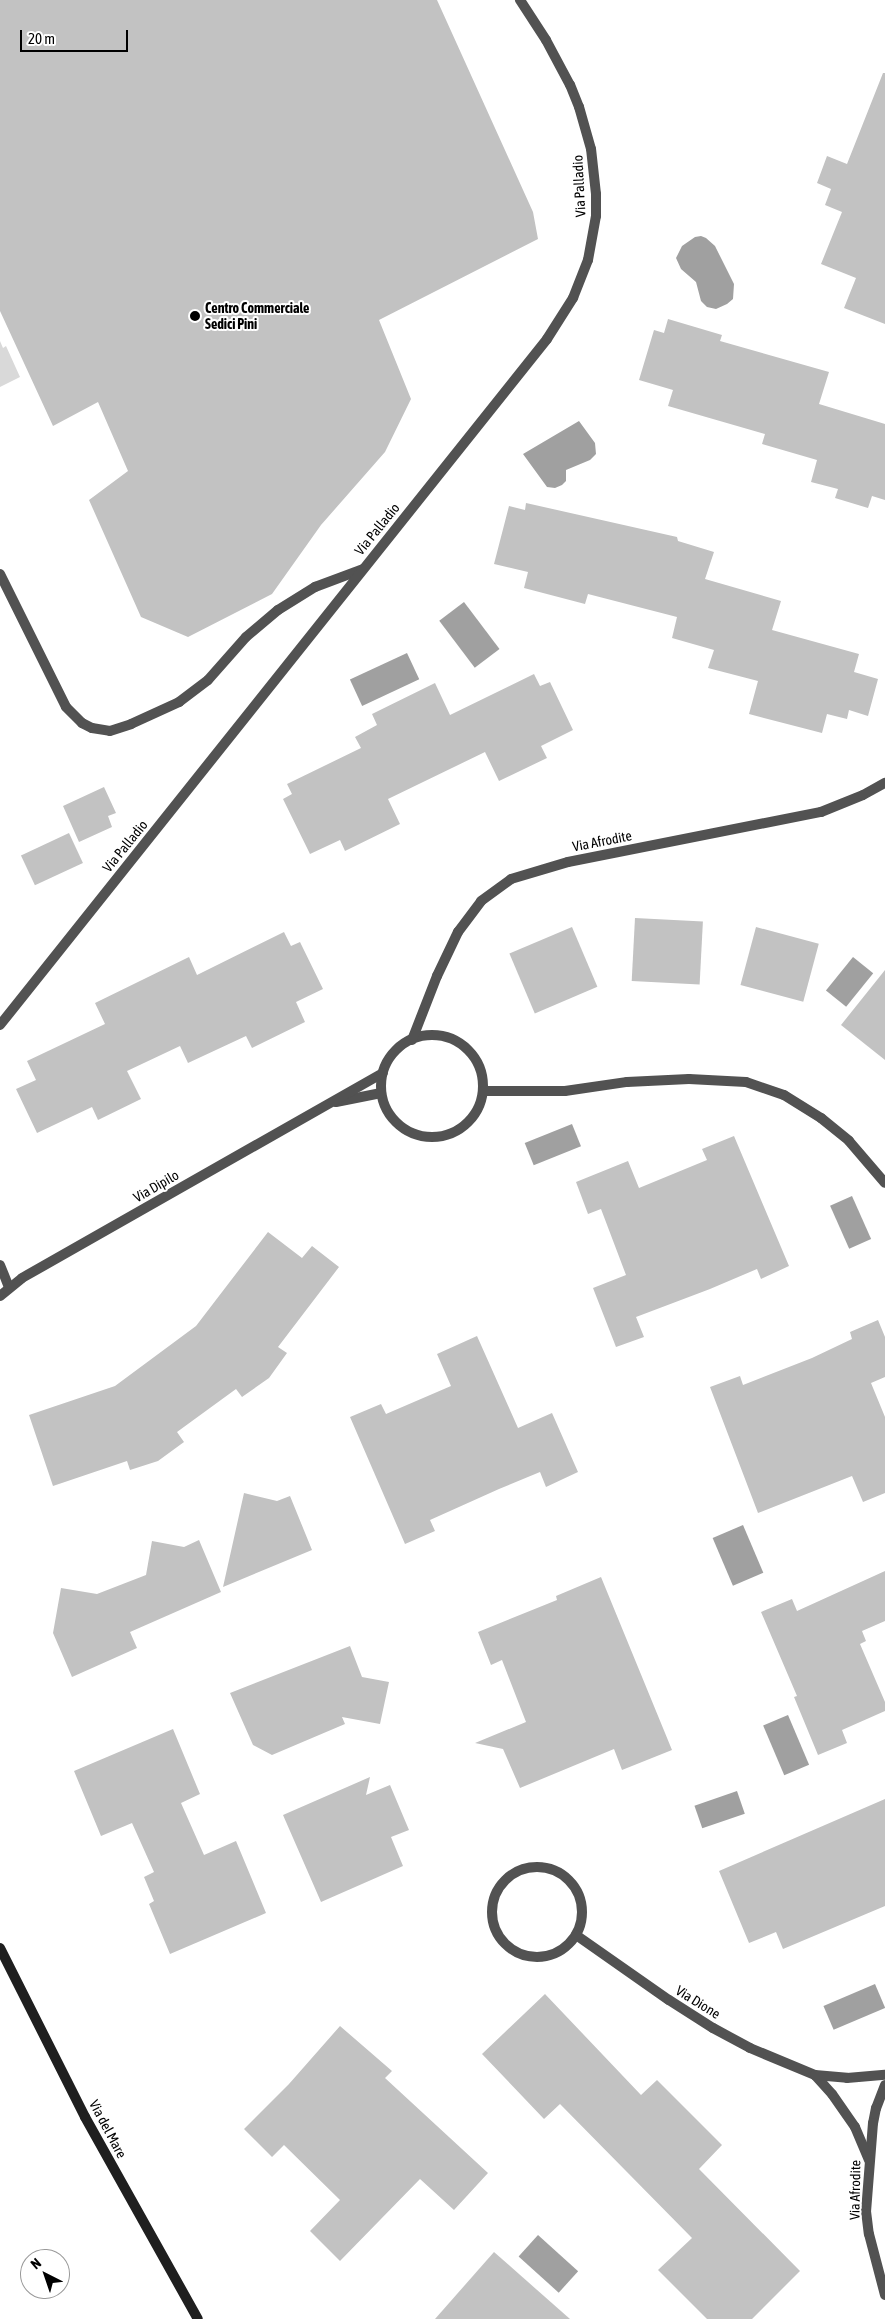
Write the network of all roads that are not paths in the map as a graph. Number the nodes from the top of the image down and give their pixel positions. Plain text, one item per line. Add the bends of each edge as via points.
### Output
1 (520, 0) edge
2 (364, 568) junction
3 (0, 574) edge
4 (885, 783) edge
5 (0, 1025) edge
6 (412, 1040) junction
7 (383, 1073) junction
8 (483, 1091) junction
9 (381, 1093) junction
10 (328, 1103) junction
11 (885, 1183) edge
12 (0, 1265) edge
13 (9, 1287) junction
14 (0, 1296) edge
15 (576, 1935) junction
16 (0, 1948) edge
17 (815, 2075) junction
18 (885, 2075) edge
19 (885, 2086) edge
20 (869, 2160) junction
21 (885, 2295) edge
22 (198, 2319) edge

1 - 2 street, Via Palladio via 559,63 586,128 596,194 596,216 588,260 582,280 562,319
2 - 3 street via 315,587 278,610 246,637 208,680 179,702 110,731 82,723 66,708
2 - 5 street, Via Palladio
4 - 6 street, Via Afrodite via 821,812 568,862 511,879 480,901 458,932
6 - 7 street via 389,1059
6 - 8 street via 428,1035 444,1036 460,1043 469,1050 481,1071
7 - 9 street
7 - 10 street, Via Dipilo
8 - 9 street via 477,1112 468,1123 440,1137 423,1137 408,1132 386,1109
8 - 11 street via 565,1091 627,1082 690,1079 746,1082 784,1095 821,1118 849,1141
9 - 10 street, Via Dipilo
10 - 13 street, Via Dipilo
12 - 13 street
13 - 14 street, Via Dipilo
15 - 15 street via 568,1946 542,1957 528,1957 504,1943 494,1924 493,1904 506,1878 532,1867 547,1867 560,1872 579,1893 583,1907 582,1922
15 - 17 street, Via Dione via 713,2028 750,2048
16 - 22 main road, Via del Mare via 85,2117
17 - 18 street, Via Dione via 847,2078
17 - 20 street, Via Dione via 854,2127
19 - 20 street, Via Afrodite via 876,2108
20 - 21 street, Via Afrodite via 866,2211

